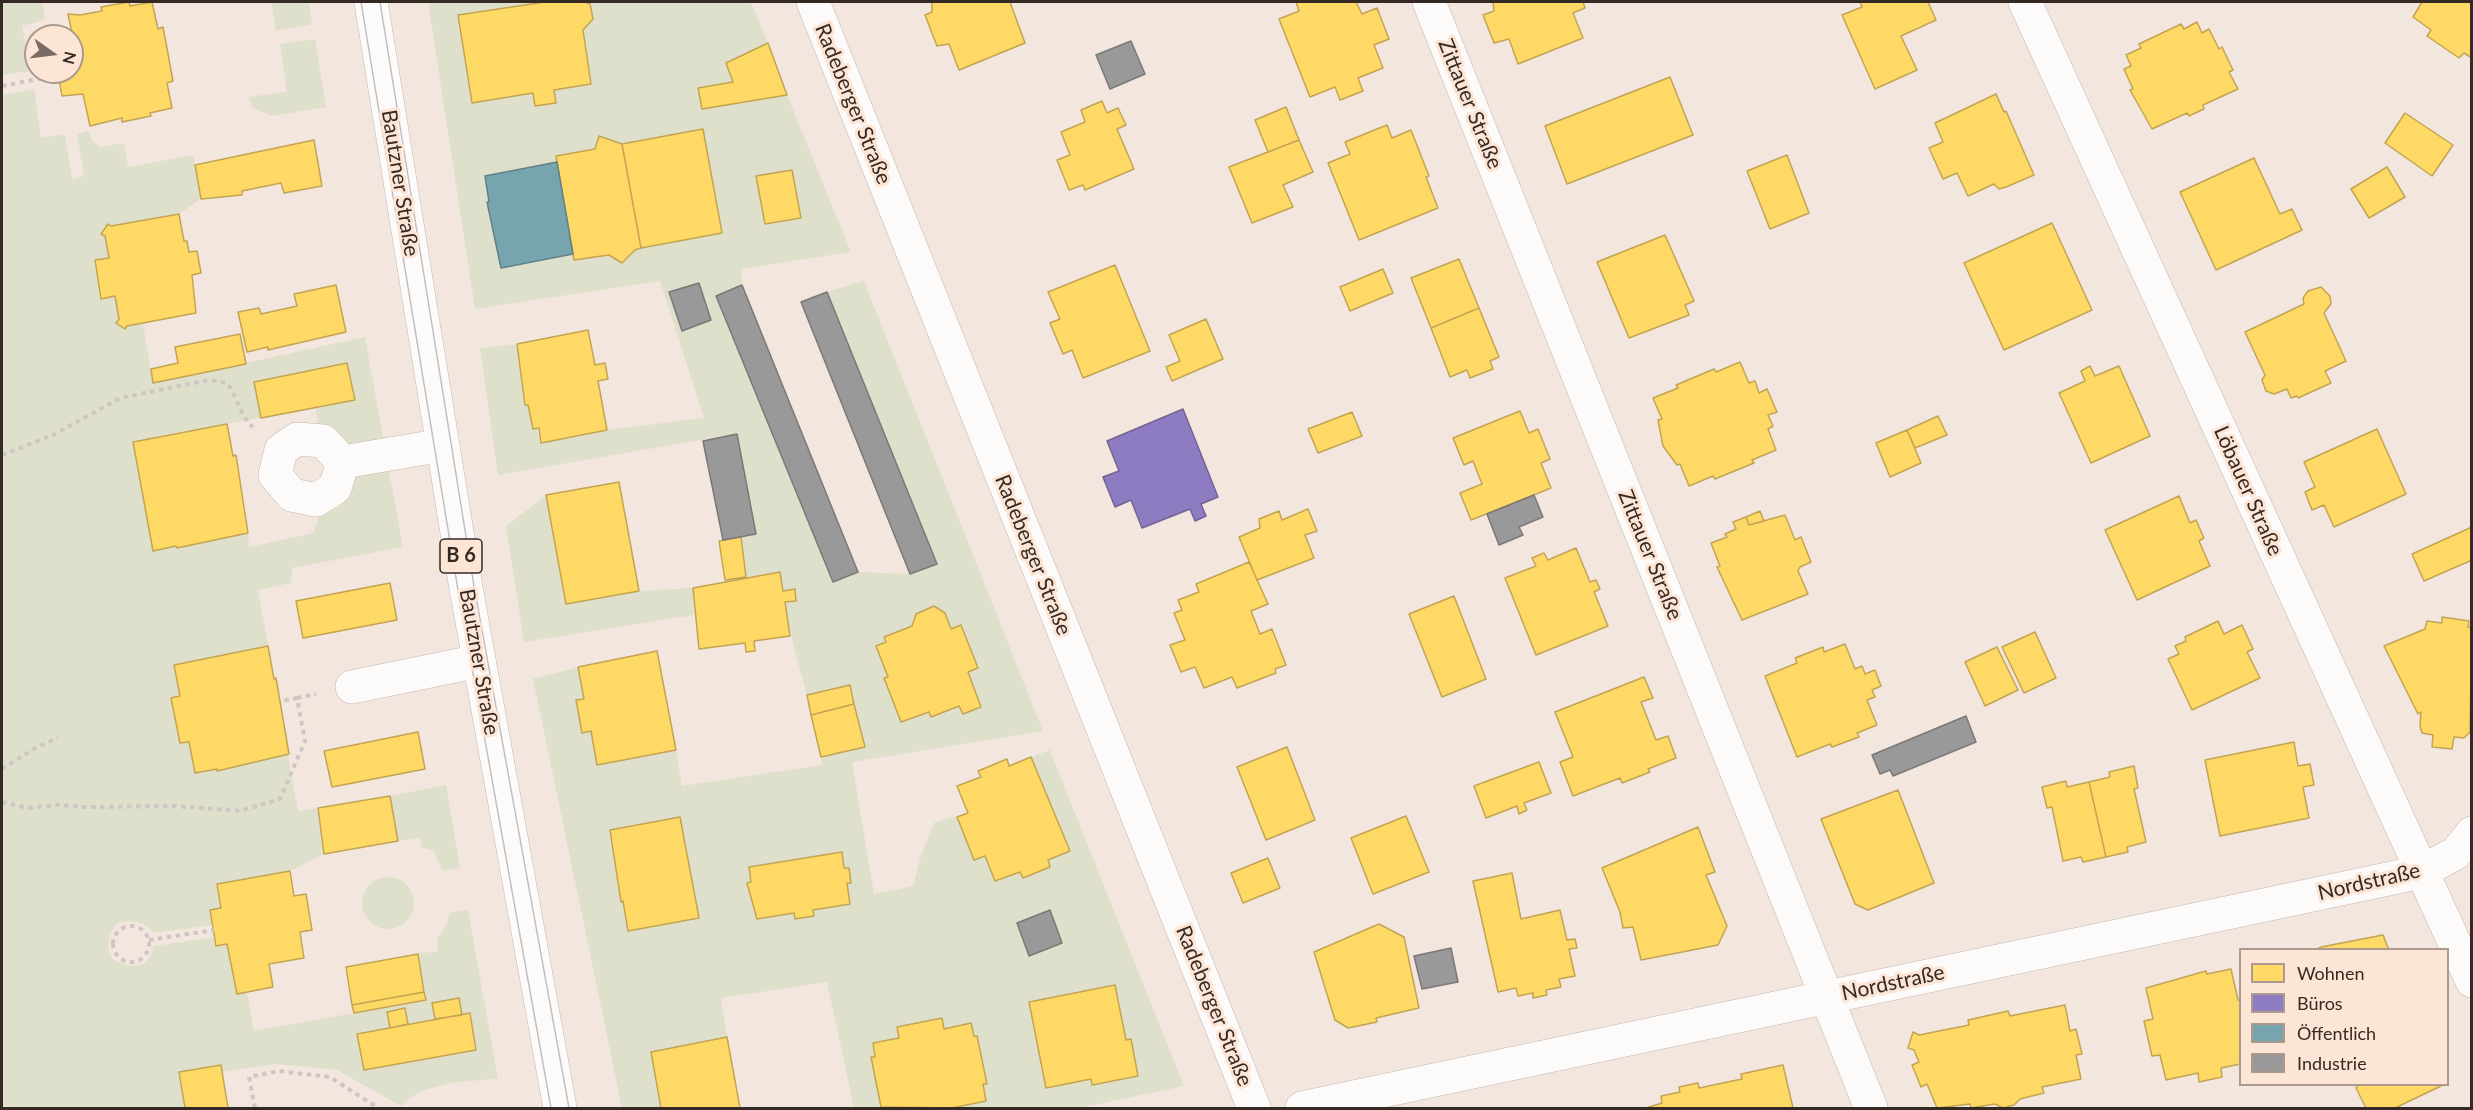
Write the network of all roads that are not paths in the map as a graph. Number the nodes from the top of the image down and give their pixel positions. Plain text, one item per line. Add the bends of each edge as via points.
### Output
1 (371, 2) edge
2 (813, 2) edge
3 (1429, 2) edge
4 (2025, 2) edge
5 (442, 445) junction
6 (343, 462) junction
7 (479, 661) junction
8 (352, 687) dead end
9 (2472, 833) edge
10 (2421, 872) junction
11 (2472, 981) edge
12 (1827, 997) junction
13 (560, 1108) edge
14 (1254, 1108) edge
15 (1302, 1108) edge
16 (1871, 1108) edge

1 - 5 street, Bautzner Straße / B 6
2 - 14 street, Radeberger Straße
3 - 12 street, Zittauer Straße
4 - 10 street, Löbauer Straße
5 - 6 street
5 - 7 street, Bautzner Straße / B 6
6 - 6 street via 335,488 316,500 292,495 275,475 281,450 297,439 323,441
7 - 8 street
7 - 13 street, Bautzner Straße / B 6
9 - 10 street, Nordstraße via 2456,853
10 - 11 street, Löbauer Straße
10 - 12 street, Nordstraße
12 - 15 street, Nordstraße
12 - 16 street, Zittauer Straße

